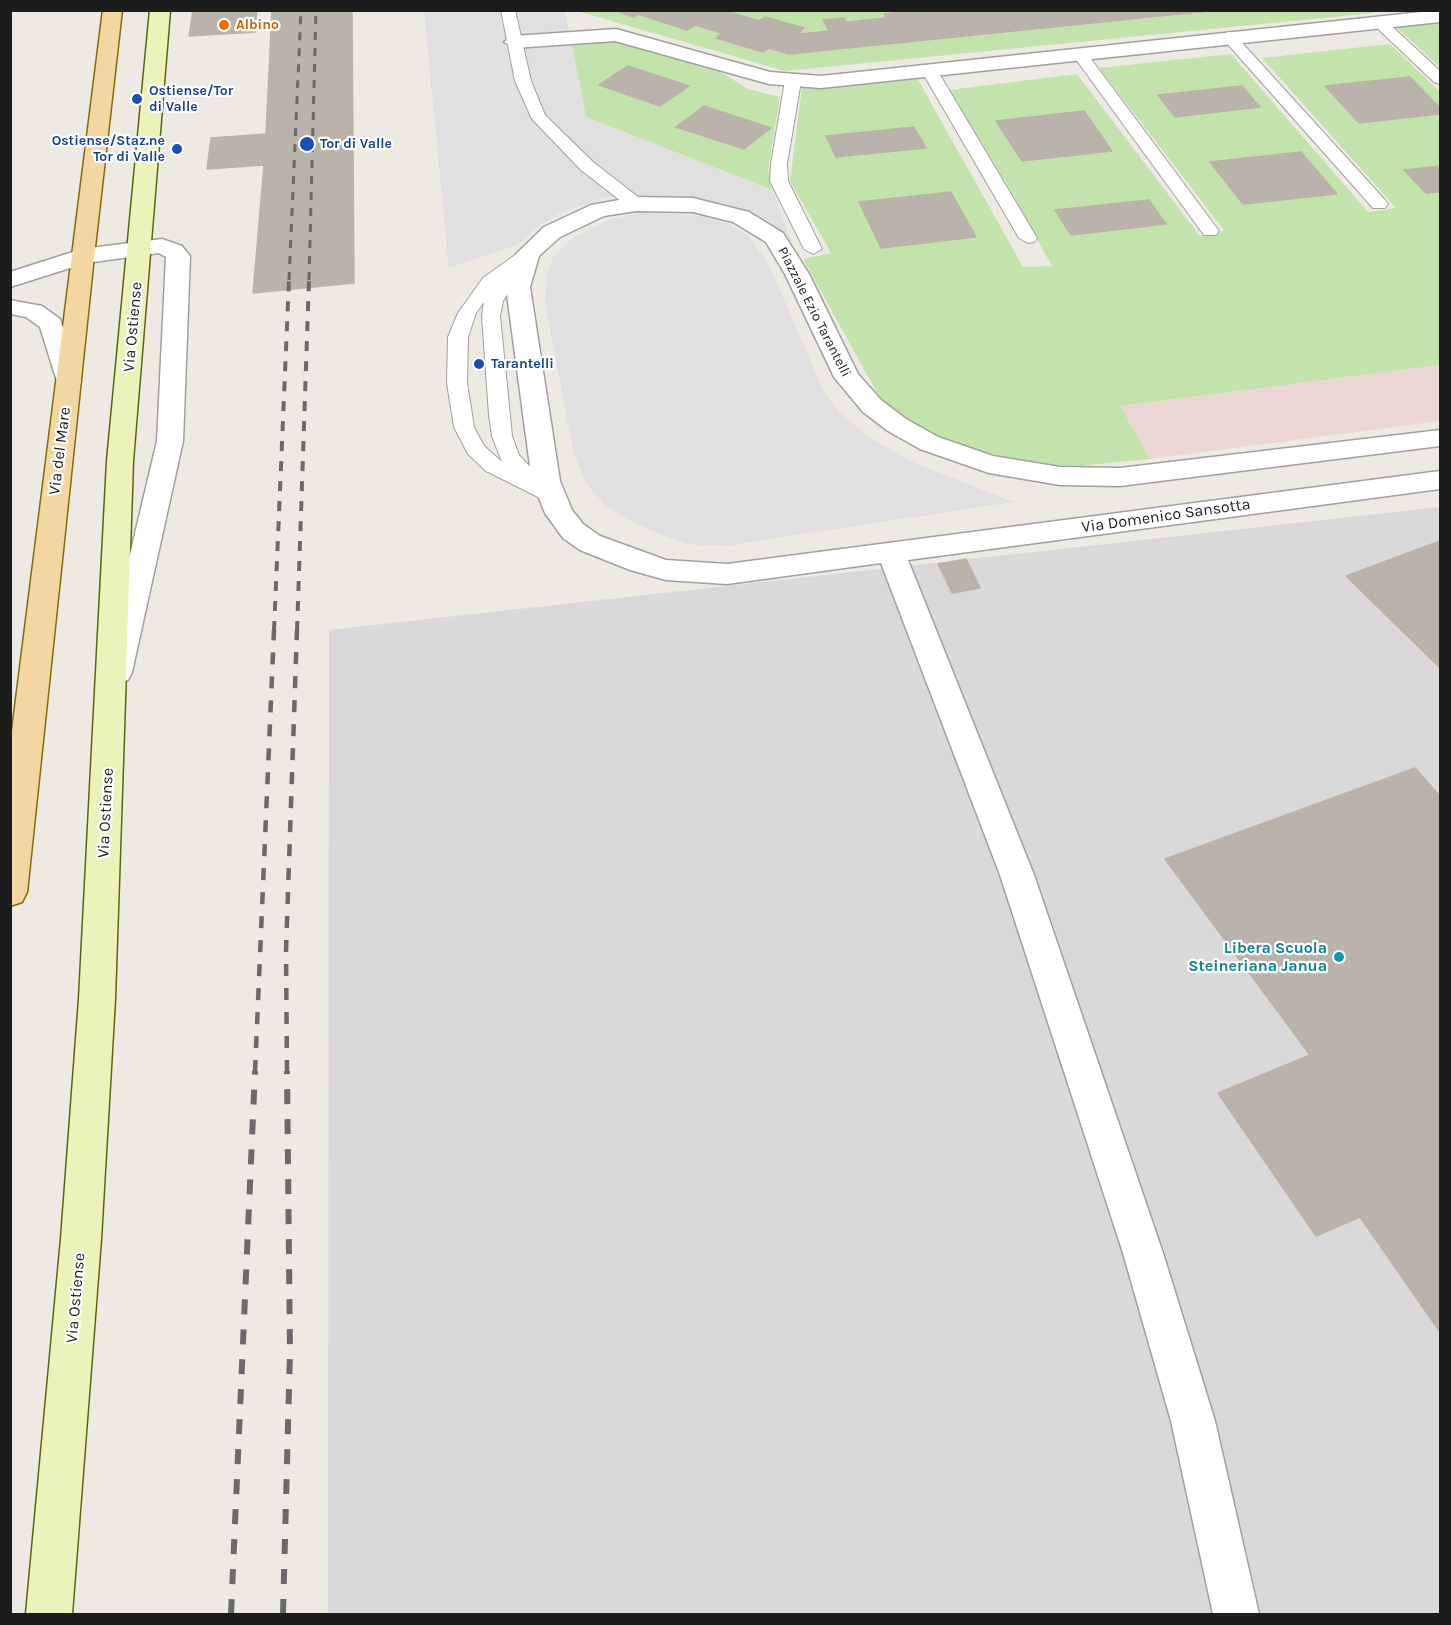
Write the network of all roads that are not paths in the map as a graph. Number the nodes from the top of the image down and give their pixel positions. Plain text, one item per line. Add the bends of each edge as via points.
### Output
1 (113, 10) edge
2 (160, 10) edge
3 (508, 10) edge
4 (1440, 16) edge
5 (1379, 22) junction
6 (1229, 37) junction
7 (514, 42) junction
8 (1080, 54) junction
9 (929, 70) junction
10 (1440, 79) edge
11 (793, 81) junction
12 (636, 204) junction
13 (1379, 204) dead end
14 (1210, 231) dead end
15 (1028, 238) dead end
16 (140, 248) junction
17 (813, 249) dead end
18 (528, 254) junction
19 (82, 256) junction
20 (10, 280) edge
21 (10, 307) edge
22 (68, 382) junction
23 (1440, 438) edge
24 (1440, 480) edge
25 (550, 496) junction
26 (891, 552) junction
27 (111, 696) junction
28 (10, 892) edge
29 (49, 1614) edge
30 (1236, 1614) edge

1 - 19 main road, Via del Mare
2 - 16 main road, Via Ostiense
3 - 7 lane
4 - 5 street
5 - 6 street
5 - 10 lane
6 - 8 street
6 - 13 lane
7 - 11 street via 616,35
7 - 12 lane via 523,81 538,116 587,166
8 - 9 street
8 - 14 lane
9 - 11 street via 840,81
9 - 15 lane
11 - 17 lane via 779,181
12 - 18 street, Piazzale Ezio Tarantelli via 599,210 571,221
12 - 23 street, Piazzale Ezio Tarantelli via 708,207 768,232 786,254 856,389 886,418 929,443 1013,470 1090,478 1137,476
16 - 19 street
16 - 27 main road, Via Ostiense via 120,461
16 - 27 street via 162,246 178,256 172,429
18 - 25 street via 518,287 519,306
18 - 25 lane via 498,293 491,316 499,415 510,458
18 - 25 lane via 490,282 467,313 458,337 458,383 464,427 475,449 493,466
19 - 20 street
19 - 22 main road, Via del Mare
21 - 22 street via 33,311 51,324
22 - 28 main road, Via del Mare
24 - 26 street, Via Domenico Sansotta
25 - 26 street via 564,521 590,543 666,570 728,574
26 - 30 street via 1017,875 1140,1242 1193,1421
27 - 29 main road, Via Ostiense via 81,1239

